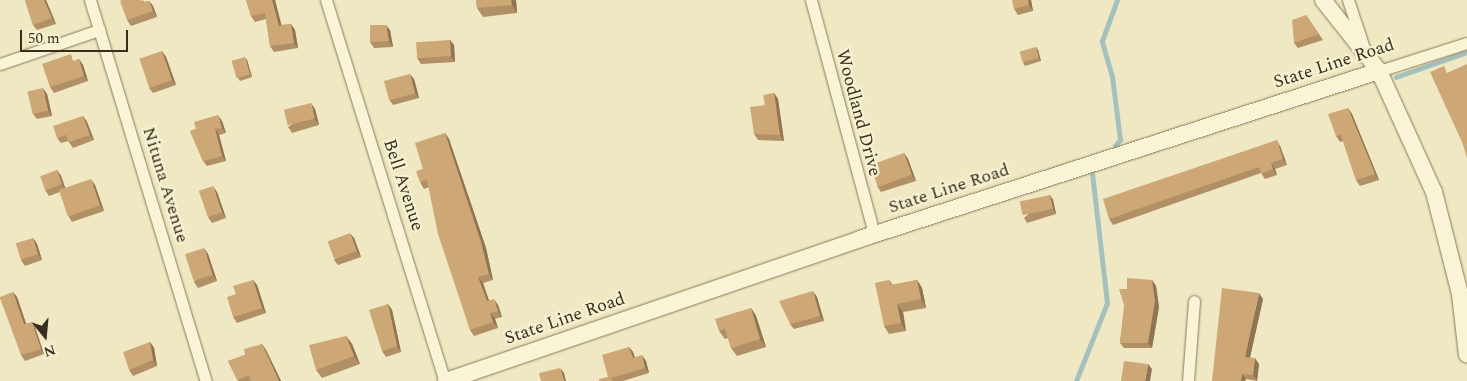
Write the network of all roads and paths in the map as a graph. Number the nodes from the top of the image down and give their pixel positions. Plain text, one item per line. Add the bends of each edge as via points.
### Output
1 (90, 0) edge
2 (326, 0) edge
3 (811, 0) edge
4 (1323, 0) edge
5 (1348, 0) edge
6 (99, 30) junction
7 (1467, 43) edge
8 (1364, 52) junction
9 (0, 64) edge
10 (1379, 71) junction
11 (874, 234) junction
12 (1194, 301) dead end
13 (1467, 355) edge
14 (206, 381) edge
15 (446, 381) edge
16 (1188, 381) edge

1 - 6 street, Nituna Avenue
2 - 15 street, Bell Avenue
3 - 11 street, Woodland Drive
4 - 8 street
5 - 8 street
6 - 9 street
6 - 14 street, Nituna Avenue
7 - 10 street, State Line Road
8 - 10 street
10 - 11 street, State Line Road
10 - 13 street via 1434,192 1460,294
11 - 15 street, State Line Road
12 - 16 street

